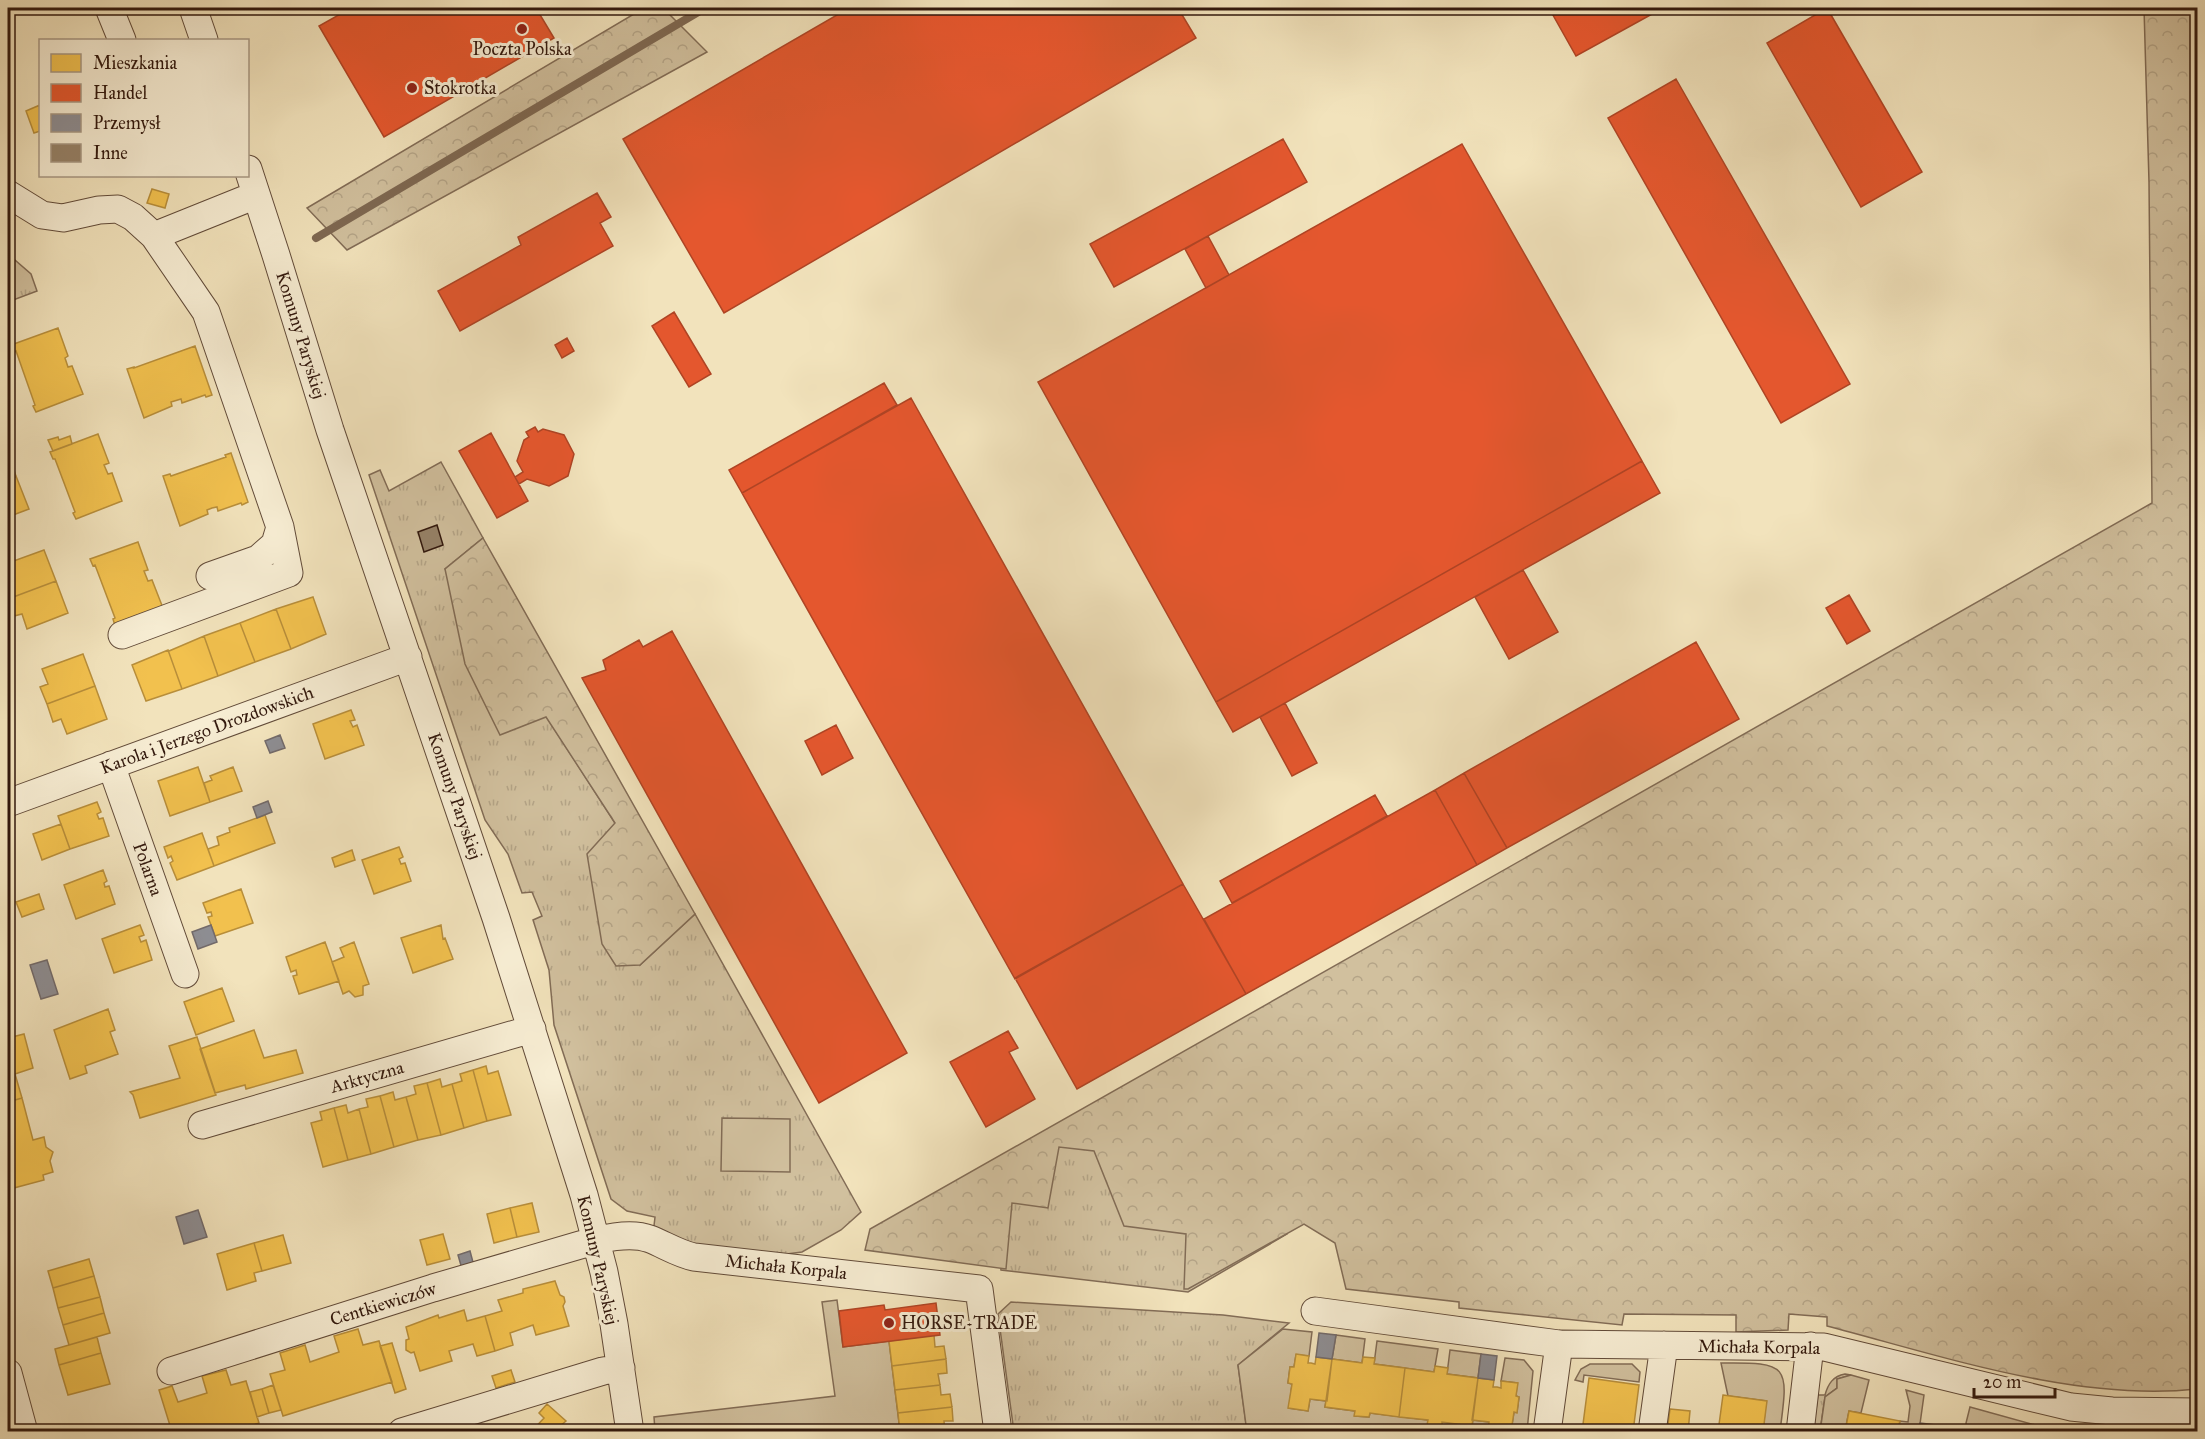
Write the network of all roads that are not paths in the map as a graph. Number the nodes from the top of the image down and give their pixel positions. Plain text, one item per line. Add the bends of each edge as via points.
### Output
1 (109, 8) edge
2 (193, 8) edge
3 (122, 39) edge
4 (204, 39) edge
5 (249, 172) edge
6 (8, 194) edge
7 (256, 195) junction
8 (154, 236) junction
9 (280, 526) junction
10 (210, 576) dead end
11 (122, 635) dead end
12 (408, 657) junction
13 (111, 765) junction
14 (8, 803) edge
15 (186, 974) dead end
16 (532, 1029) junction
17 (202, 1125) dead end
18 (597, 1240) junction
19 (1315, 1311) dead end
20 (1559, 1344) junction
21 (1664, 1345) junction
22 (1810, 1346) junction
23 (621, 1368) junction
24 (171, 1371) dead end
25 (8, 1373) edge
26 (2198, 1412) edge
27 (24, 1431) edge
28 (402, 1431) edge
29 (630, 1431) edge
30 (998, 1431) edge
31 (1548, 1431) edge
32 (1652, 1431) edge
33 (1800, 1431) edge

1 - 3 street
2 - 4 street
5 - 7 street, Komuny Paryskiej
6 - 8 street via 42,215 63,218 118,209
7 - 8 street
7 - 12 street, Komuny Paryskiej via 330,430
8 - 9 street via 206,312
9 - 10 street via 275,544 258,559
9 - 11 street via 289,573
12 - 13 street, Karola i Jerzego Drozdowskich
12 - 16 street, Komuny Paryskiej
13 - 14 street, Karola i Jerzego Drozdowskich
13 - 15 street, Polarna
16 - 17 street, Arktyczna
16 - 18 street, Komuny Paryskiej
18 - 23 street, Komuny Paryskiej
18 - 24 street, Centkiewiczów
18 - 30 street, Michała Korpala via 648,1238 694,1257 979,1289
19 - 20 street, Michała Korpala
20 - 21 street, Michała Korpala
20 - 31 street
21 - 22 street, Michała Korpala
21 - 32 street
22 - 26 street, Michała Korpala via 2071,1407
22 - 33 street
23 - 28 street
23 - 29 street, Komuny Paryskiej
25 - 27 street

